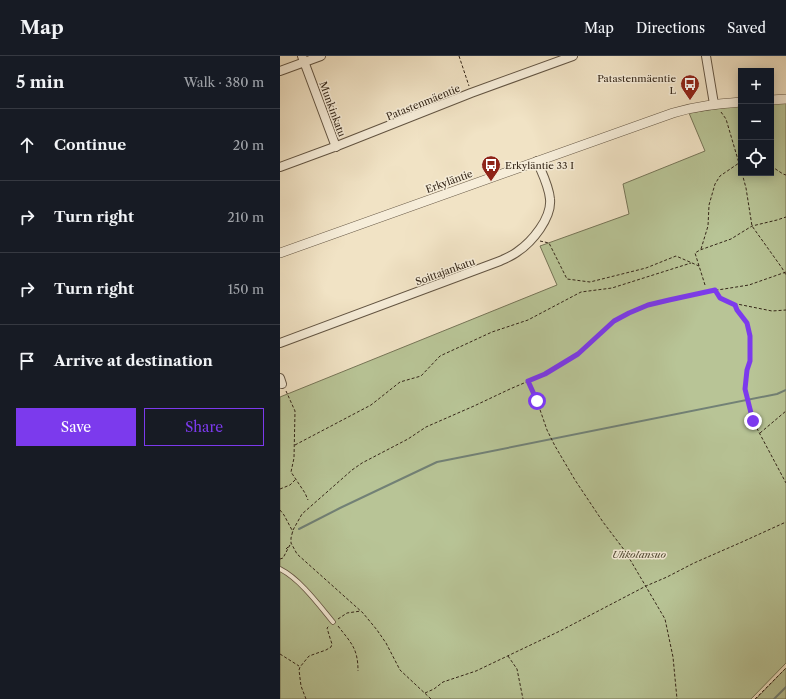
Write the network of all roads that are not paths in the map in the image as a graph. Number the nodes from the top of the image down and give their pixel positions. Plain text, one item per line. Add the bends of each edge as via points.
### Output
1 (321, 56) edge
2 (573, 56) edge
3 (706, 56) edge
4 (304, 59) edge
5 (280, 71) edge
6 (786, 99) edge
7 (774, 100) edge
8 (738, 102) edge
9 (714, 104) junction
10 (336, 147) junction
11 (537, 161) junction
12 (280, 167) edge
13 (280, 253) edge
14 (280, 343) edge
15 (280, 569) edge
16 (333, 622) road end

1 - 4 street
2 - 10 street, Patastenmäentie via 471,93
3 - 9 street
4 - 5 street
4 - 10 street, Munkinkatu
6 - 7 street
8 - 9 street, Erkyläntie
9 - 11 street, Erkyläntie via 673,113
10 - 12 street, Patastenmäentie
11 - 13 street, Erkyläntie
11 - 14 street, Soittajankatu via 549,192 550,209 530,242 517,252 500,261
15 - 16 lane via 307,592

